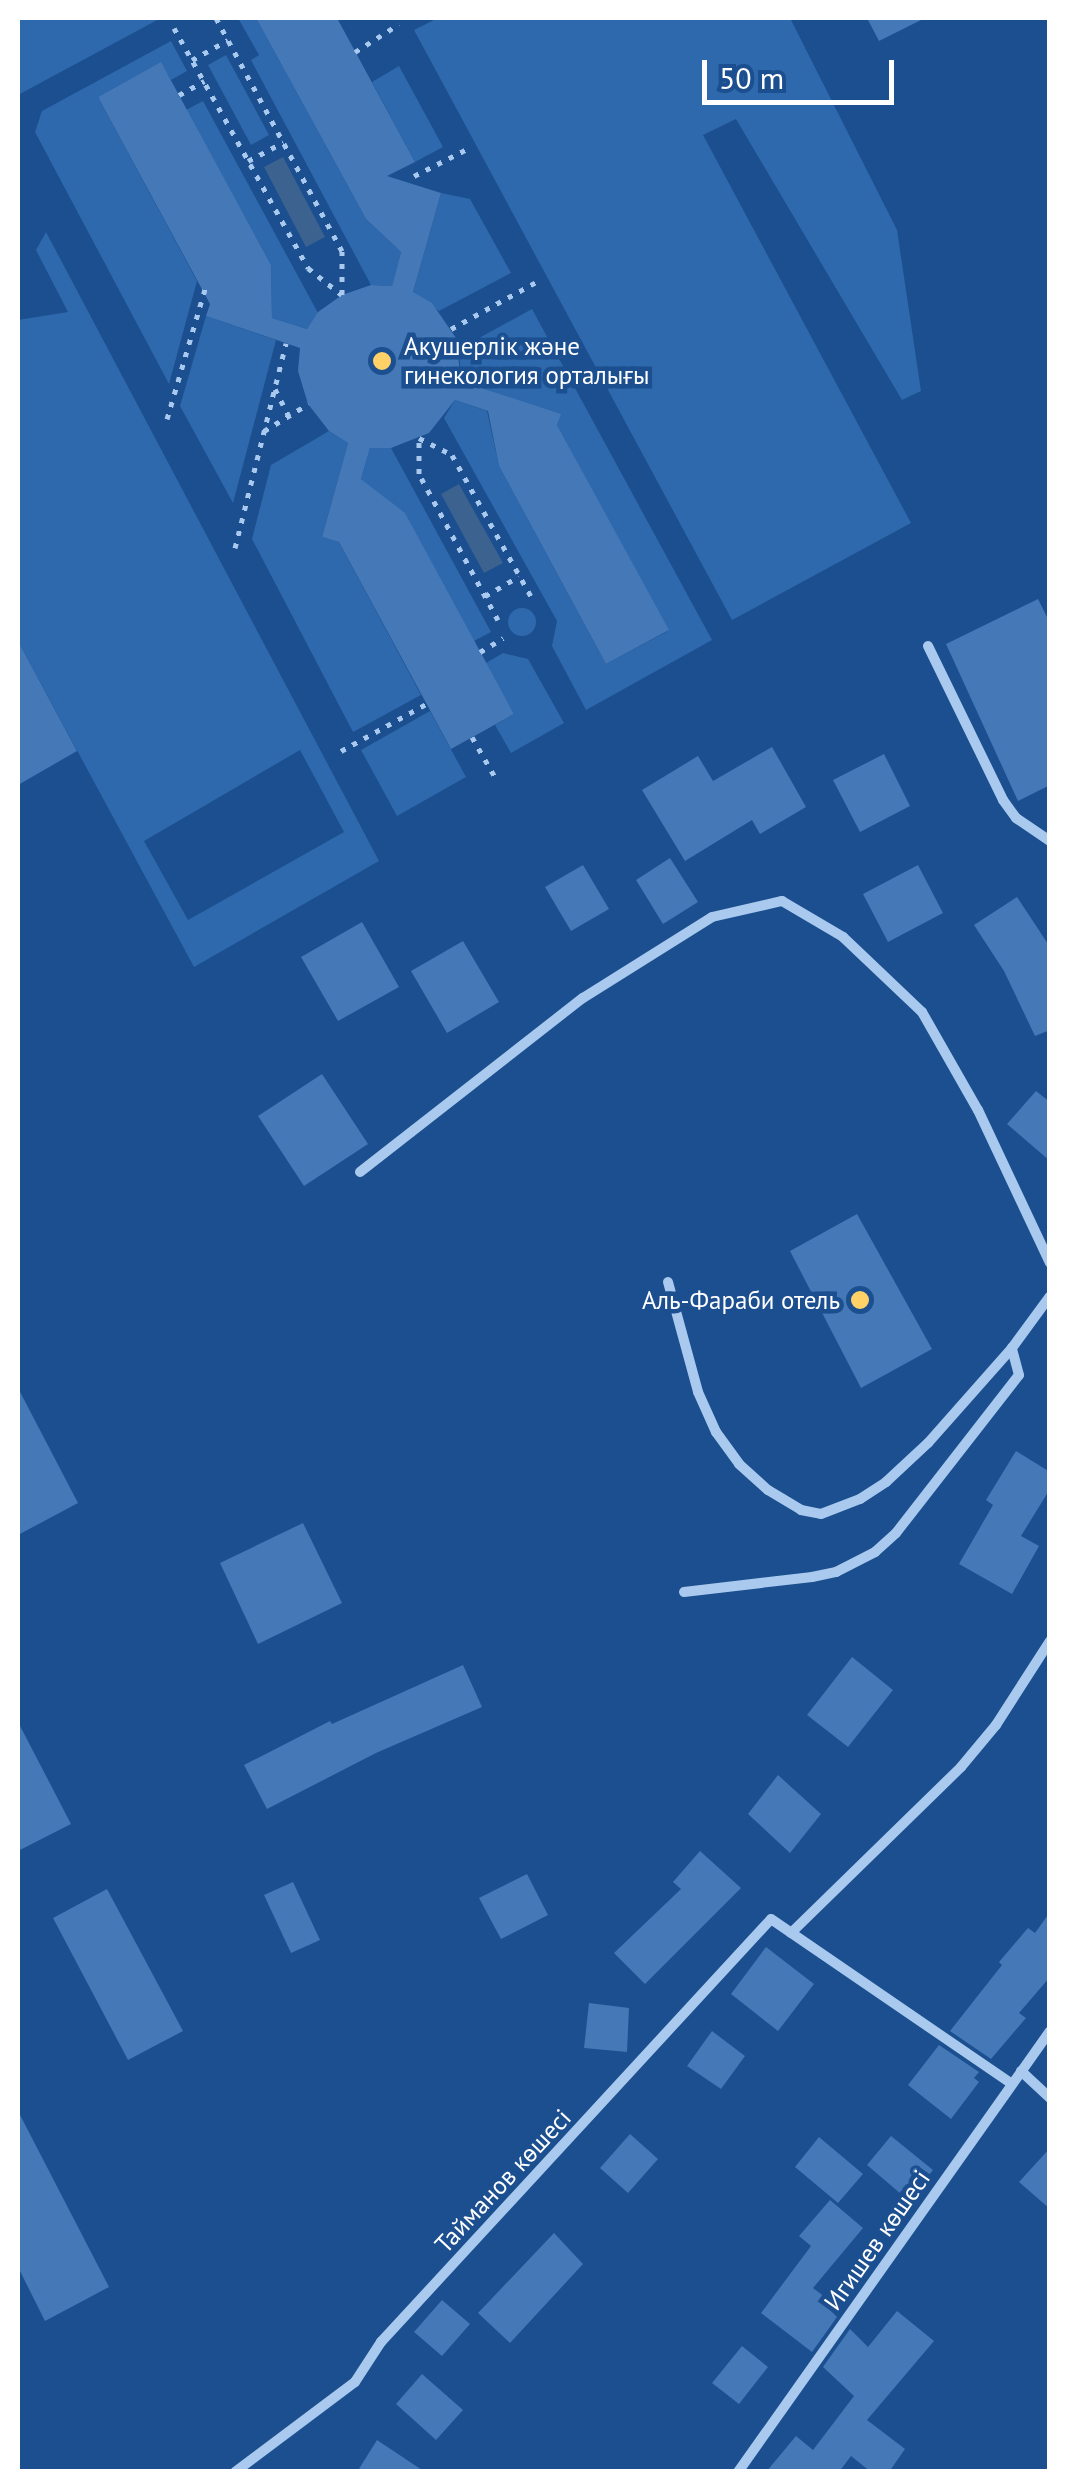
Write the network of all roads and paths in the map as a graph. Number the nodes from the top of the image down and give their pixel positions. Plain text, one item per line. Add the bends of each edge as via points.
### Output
1 (216, 18) edge
2 (399, 24) dead end
3 (174, 28) dead end
4 (228, 40) junction
5 (355, 52) dead end
6 (192, 60) junction
7 (204, 81) junction
8 (178, 95) dead end
9 (283, 142) junction
10 (467, 149) dead end
11 (248, 161) junction
12 (414, 176) dead end
13 (538, 281) dead end
14 (206, 286) dead end
15 (451, 329) dead end
16 (286, 343) dead end
17 (274, 389) junction
18 (308, 404) dead end
19 (289, 416) junction
20 (168, 419) dead end
21 (264, 431) junction
22 (235, 548) dead end
23 (519, 576) junction
24 (486, 596) junction
25 (532, 600) dead end
26 (498, 620) dead end
27 (504, 638) dead end
28 (928, 646) dead end
29 (480, 652) dead end
30 (426, 704) dead end
31 (472, 738) dead end
32 (341, 751) dead end
33 (495, 777) dead end
34 (1050, 841) edge
35 (360, 1172) dead end
36 (1050, 1263) edge
37 (668, 1282) dead end
38 (1050, 1296) edge
39 (1012, 1348) junction
40 (684, 1592) dead end
41 (1050, 1641) edge
42 (791, 1933) junction
43 (1050, 2031) edge
44 (1021, 2071) junction
45 (1012, 2084) junction
46 (1050, 2098) edge
47 (235, 2472) edge
48 (738, 2472) edge

1 - 4 path
2 - 5 path
3 - 6 path
4 - 6 path
4 - 9 path
6 - 7 path
7 - 8 path
7 - 11 path
9 - 11 path
9 - 11 path via 342,252 342,295 308,268
10 - 12 path
13 - 15 path
14 - 20 path
16 - 17 path
17 - 19 path
17 - 21 path
18 - 19 path
19 - 21 path
21 - 22 path
23 - 24 path
23 - 24 path via 452,455 419,438 419,474
23 - 25 path
24 - 26 path
27 - 29 path
28 - 34 street via 1003,800 1016,818
30 - 32 path
31 - 33 path
35 - 36 street via 582,998 712,916 782,901 844,937 922,1012 978,1110
37 - 39 street via 716,1432 739,1464 801,1510 821,1514 886,1482
38 - 39 street
39 - 40 street via 1019,1375 874,1552 836,1572
41 - 42 street via 961,1767
42 - 45 street
42 - 47 street, Тайманов көшесі via 771,1919 380,2342 356,2382
43 - 44 street, Игишев көшесі
44 - 45 street, Игишев көшесі
44 - 46 street
45 - 48 street, Игишев көшесі

